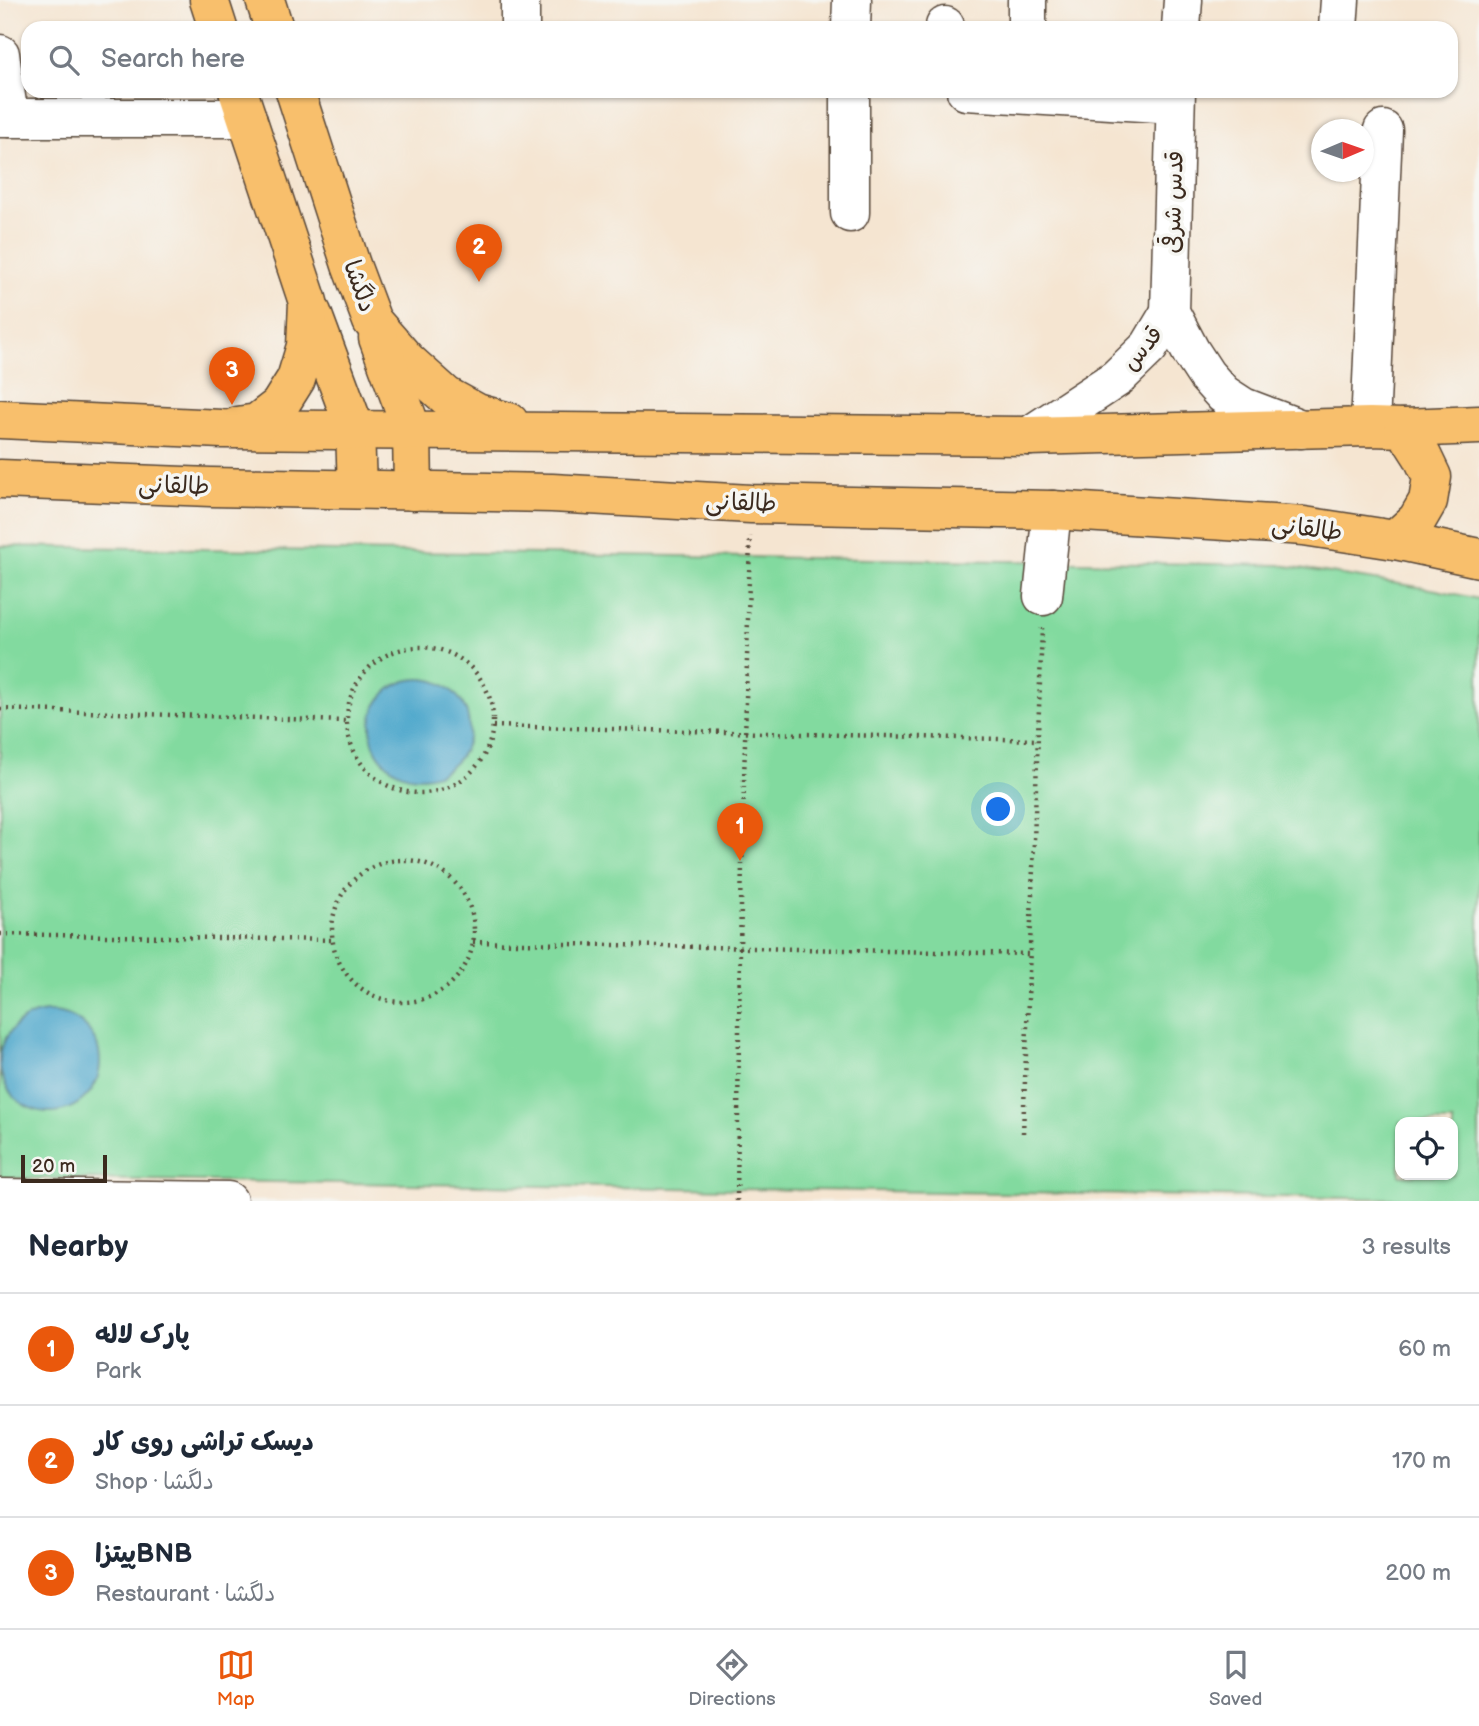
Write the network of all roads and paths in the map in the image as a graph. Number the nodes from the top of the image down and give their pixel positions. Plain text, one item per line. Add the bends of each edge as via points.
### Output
1 (209, 0) edge
2 (265, 0) edge
3 (520, 0) edge
4 (852, 0) edge
5 (1027, 0) edge
6 (1183, 0) edge
7 (1340, 0) edge
8 (216, 21) edge
9 (272, 21) edge
10 (520, 21) edge
11 (851, 21) edge
12 (1027, 21) edge
13 (1182, 21) edge
14 (1338, 21) edge
15 (0, 54) edge
16 (297, 98) edge
17 (850, 98) edge
18 (1176, 98) edge
19 (243, 104) edge
20 (4, 118) edge
21 (1382, 130) dead end
22 (850, 213) dead end
23 (308, 302) junction
24 (1170, 312) junction
25 (372, 321) junction
26 (0, 419) edge
27 (1479, 425) edge
28 (1387, 428) junction
29 (222, 429) junction
30 (355, 429) junction
31 (1301, 429) junction
32 (412, 430) junction
33 (545, 432) junction
34 (1029, 436) junction
35 (0, 479) edge
36 (357, 489) junction
37 (413, 491) junction
38 (751, 504) junction
39 (1052, 510) junction
40 (1395, 540) junction
41 (1479, 558) edge
42 (1043, 596) joint
43 (0, 709) edge
44 (346, 721) junction
45 (493, 726) junction
46 (745, 732) junction
47 (1038, 740) junction
48 (0, 934) edge
49 (332, 940) junction
50 (473, 942) junction
51 (740, 947) junction
52 (1031, 954) junction
53 (1023, 1133) dead end
54 (0, 1199) edge
55 (113, 1200) edge
56 (228, 1201) edge
57 (737, 1201) edge

1 - 8 main road
2 - 9 main road
3 - 10 street
4 - 11 street
5 - 12 street
6 - 13 street
7 - 14 street
15 - 20 street
16 - 25 main road, دلگشا
17 - 22 street
18 - 24 street, قدس شرقی
19 - 20 street
19 - 23 main road
21 - 28 street
23 - 29 main road via 306,346 296,379 279,406 257,423
23 - 30 main road
24 - 31 street, قدس via 1191,352 1223,394 1243,407
24 - 34 street, قدس via 1149,347 1117,378
25 - 32 main road
25 - 33 main road, دلگشا via 446,396 477,413
26 - 29 main road
27 - 28 main road
28 - 31 main road
28 - 40 main road via 1422,456 1432,477 1428,501 1418,520
29 - 30 main road
30 - 32 main road
30 - 36 main road
31 - 34 main road
32 - 33 main road
32 - 37 main road
33 - 34 main road
35 - 36 main road, طالقانی
36 - 37 main road, طالقانی
37 - 38 main road, طالقانی
38 - 39 main road, طالقانی
38 - 46 path
39 - 40 main road, طالقانی via 1304,526
39 - 42 street
40 - 41 main road, طالقانی
42 - 47 path
43 - 44 path
44 - 45 path via 351,745 363,767 382,783 405,792 430,793 454,785 473,770 487,750
44 - 45 path via 360,676 399,649 422,646 456,656 482,680 491,702
45 - 46 path
46 - 47 path
46 - 51 path
47 - 52 path
48 - 49 path
49 - 50 path via 338,961 351,980 369,995 390,1002 413,1002 435,995 453,982
49 - 50 path via 333,916 342,893 359,875 380,864 404,860 428,864 448,876 464,895 472,918
50 - 51 path
51 - 52 path
51 - 57 path
52 - 53 path
54 - 55 street
55 - 56 street

